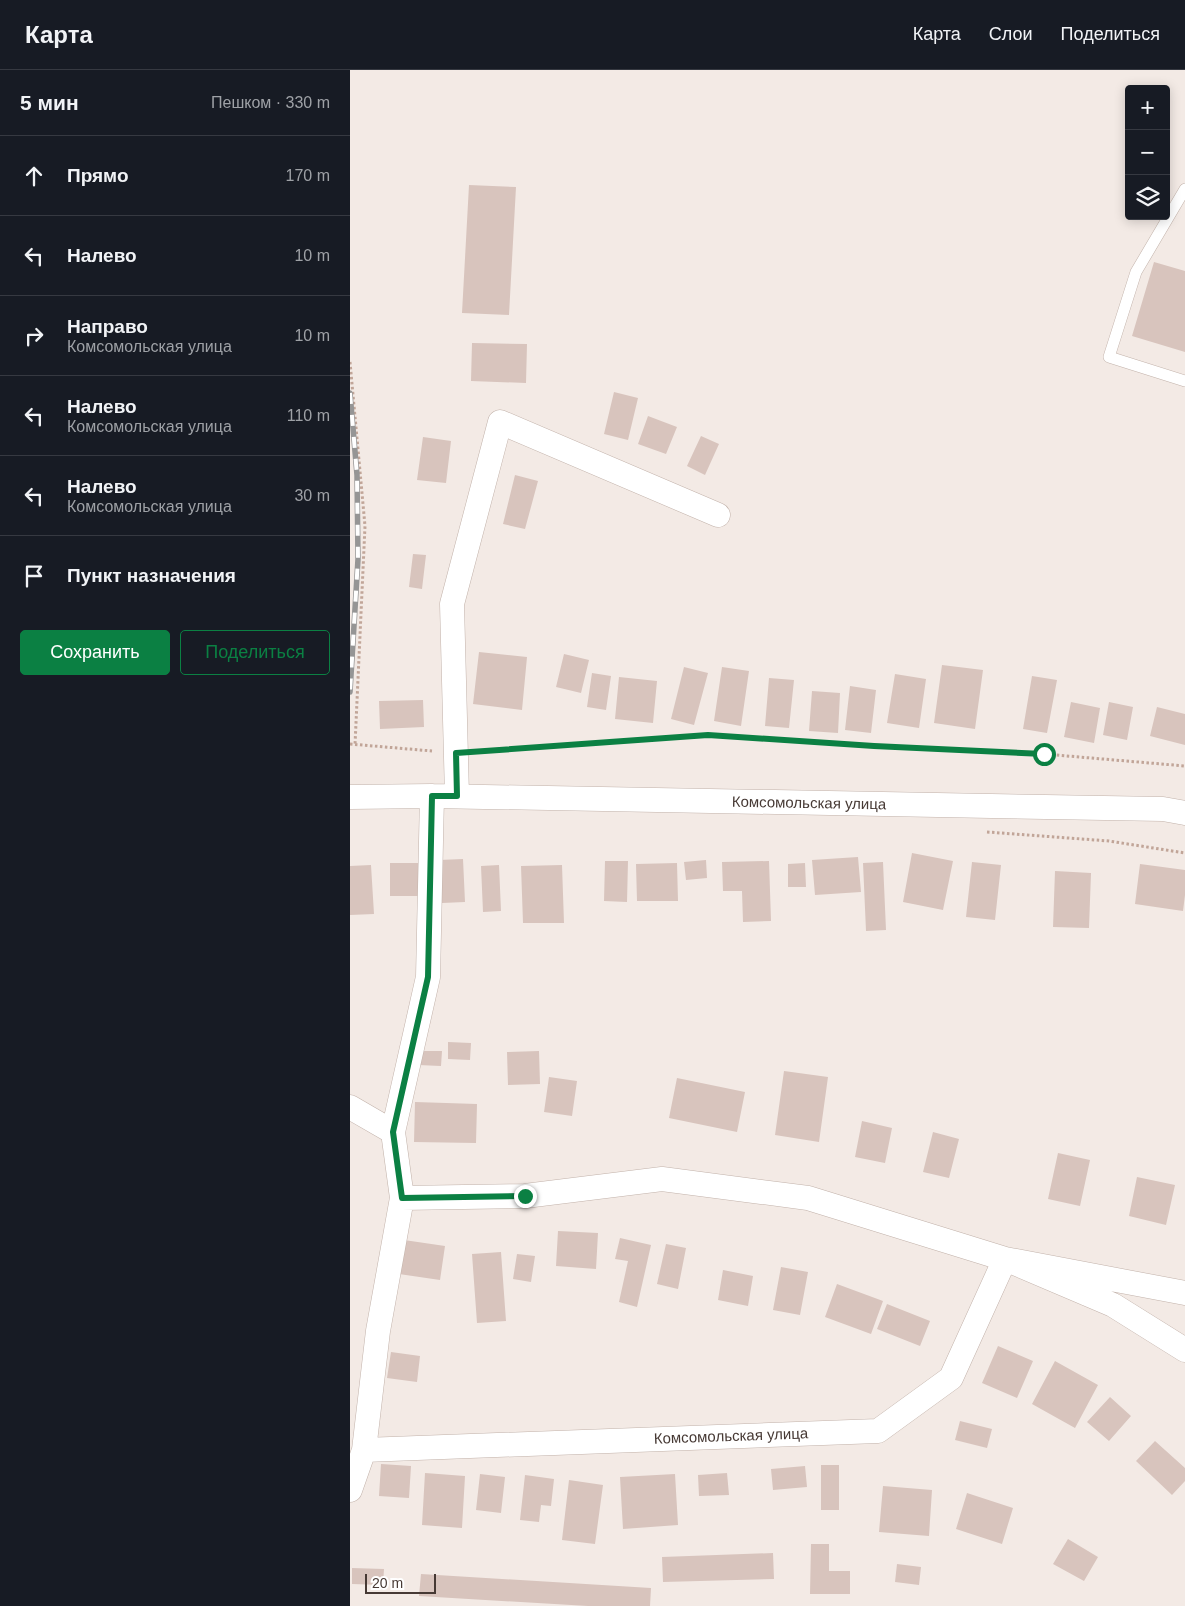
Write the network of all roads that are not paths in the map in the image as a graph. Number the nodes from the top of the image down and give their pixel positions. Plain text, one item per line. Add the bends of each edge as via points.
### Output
1 (1185, 189) edge
2 (1185, 380) edge
3 (718, 515) dead end
4 (432, 796) junction
5 (457, 796) junction
6 (350, 797) edge
7 (1185, 812) edge
8 (350, 1107) edge
9 (393, 1132) junction
10 (402, 1198) junction
11 (1005, 1259) junction
12 (1185, 1294) edge
13 (1185, 1350) edge
14 (364, 1450) junction
15 (350, 1490) edge

1 - 2 lane via 1136,272 1109,357
3 - 5 street via 500,422 452,604
4 - 5 street, Комсомольская улица
4 - 6 street, Комсомольская улица
4 - 9 street via 428,977
5 - 7 street, Комсомольская улица
8 - 9 street
9 - 10 street
10 - 11 street via 525,1196 662,1180 808,1198
10 - 14 street via 378,1331
11 - 12 street
11 - 13 street via 1113,1305
11 - 14 street, Комсомольская улица via 950,1378 878,1431
14 - 15 street

